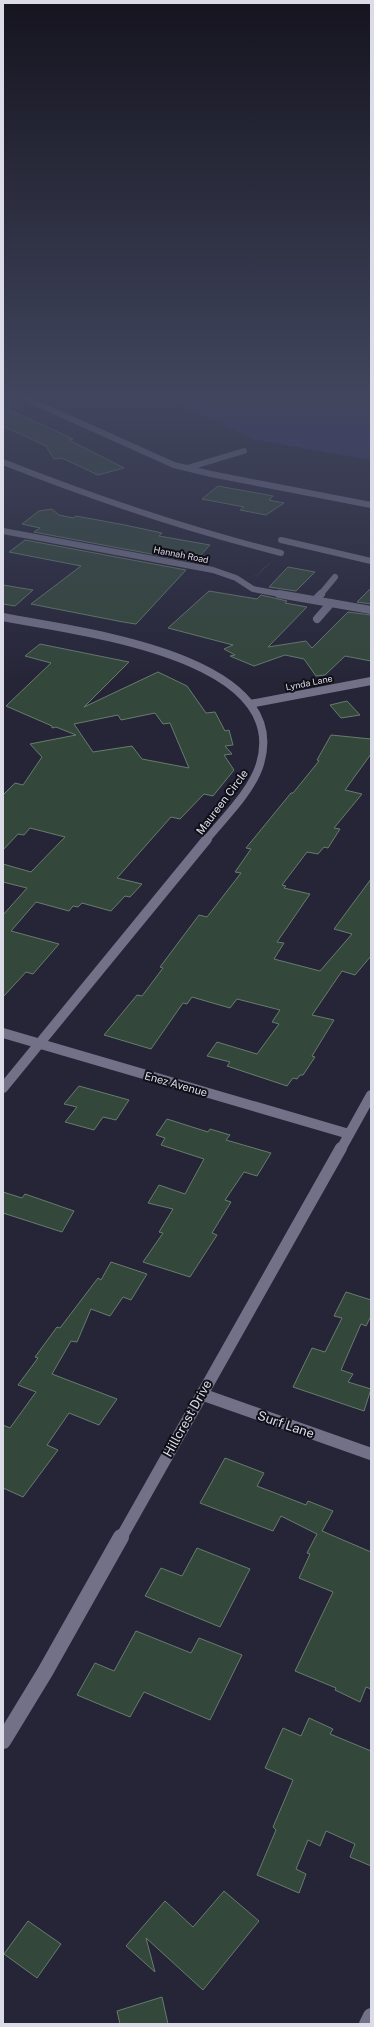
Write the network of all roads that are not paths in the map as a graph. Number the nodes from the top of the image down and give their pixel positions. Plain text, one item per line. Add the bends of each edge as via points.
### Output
1 (83, 494) edge
2 (312, 494) edge
3 (371, 505) edge
4 (3, 531) edge
5 (281, 540) dead end
6 (281, 553) dead end
7 (371, 561) edge
8 (335, 577) dead end
9 (315, 600) junction
10 (331, 603) junction
11 (371, 610) edge
12 (3, 617) edge
13 (317, 619) dead end
14 (371, 681) edge
15 (250, 704) junction
16 (3, 1033) edge
17 (39, 1044) junction
18 (3, 1088) edge
19 (371, 1095) edge
20 (349, 1134) junction
21 (201, 1394) junction
22 (371, 1454) edge
23 (3, 1741) edge
24 (371, 2016) edge
25 (367, 2024) edge

1 - 6 street via 228,540
2 - 3 street
4 - 9 street, Hannah Road via 213,570 236,578 253,589
5 - 7 street
8 - 9 street
9 - 10 street, Hannah Road
10 - 11 street, Hannah Road
10 - 13 street
12 - 15 street, Maureen Circle via 136,645 174,656 202,667 227,682
14 - 15 street, Lynda Lane
15 - 17 street, Maureen Circle via 264,731 260,769 254,780
16 - 17 street, Enez Avenue
17 - 18 street, Maureen Circle
17 - 20 street, Enez Avenue
19 - 20 street, Hillcrest Drive
20 - 21 street, Hillcrest Drive
21 - 22 street, Surf Lane
21 - 23 street, Hillcrest Drive via 45,1672
24 - 25 street

